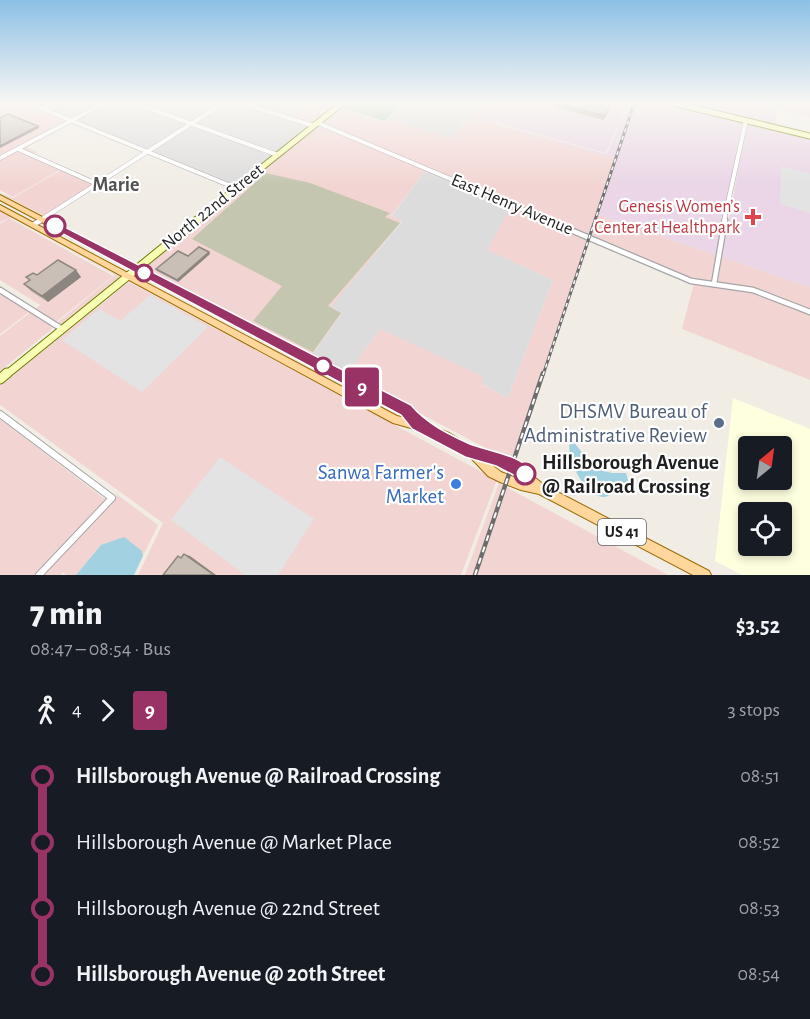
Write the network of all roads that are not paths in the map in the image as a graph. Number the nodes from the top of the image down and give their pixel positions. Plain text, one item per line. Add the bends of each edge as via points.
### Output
1 (52, 131) edge
2 (95, 131) edge
3 (180, 131) edge
4 (210, 131) edge
5 (309, 131) edge
6 (330, 131) edge
7 (744, 131) edge
8 (789, 131) edge
9 (810, 136) edge
10 (18, 149) junction
11 (147, 152) junction
12 (278, 155) junction
13 (0, 159) edge
14 (97, 184) junction
15 (236, 188) junction
16 (0, 197) edge
17 (0, 207) edge
18 (42, 219) junction
19 (33, 225) junction
20 (136, 269) junction
21 (127, 276) junction
22 (714, 284) junction
23 (0, 290) edge
24 (810, 312) edge
25 (62, 329) junction
26 (0, 379) edge
27 (0, 414) edge
28 (417, 424) junction
29 (39, 575) edge
30 (705, 575) edge

1 - 10 street
2 - 11 street
3 - 11 street
4 - 12 street
5 - 12 street, North 22nd Street
6 - 22 street, East Henry Avenue via 691,281
7 - 22 street
8 - 9 street
10 - 13 street
10 - 14 street
11 - 14 street
11 - 15 street
12 - 15 street, North 22nd Street
14 - 18 street
15 - 20 street, North 22nd Street
16 - 18 main road, US 41
17 - 19 main road, US 41
18 - 19 street
18 - 20 main road, US 41
19 - 21 main road, US 41
20 - 21 street, North 22nd Street
20 - 28 main road, US 41 via 406,410
21 - 25 street, North 22nd Street
21 - 28 main road, US 41 via 396,420
22 - 24 street, East Henry Avenue via 759,291
23 - 25 street
25 - 26 street, North 22nd Street
27 - 29 street via 112,498
28 - 30 main road, US 41 via 472,453 492,471 519,486 540,489

